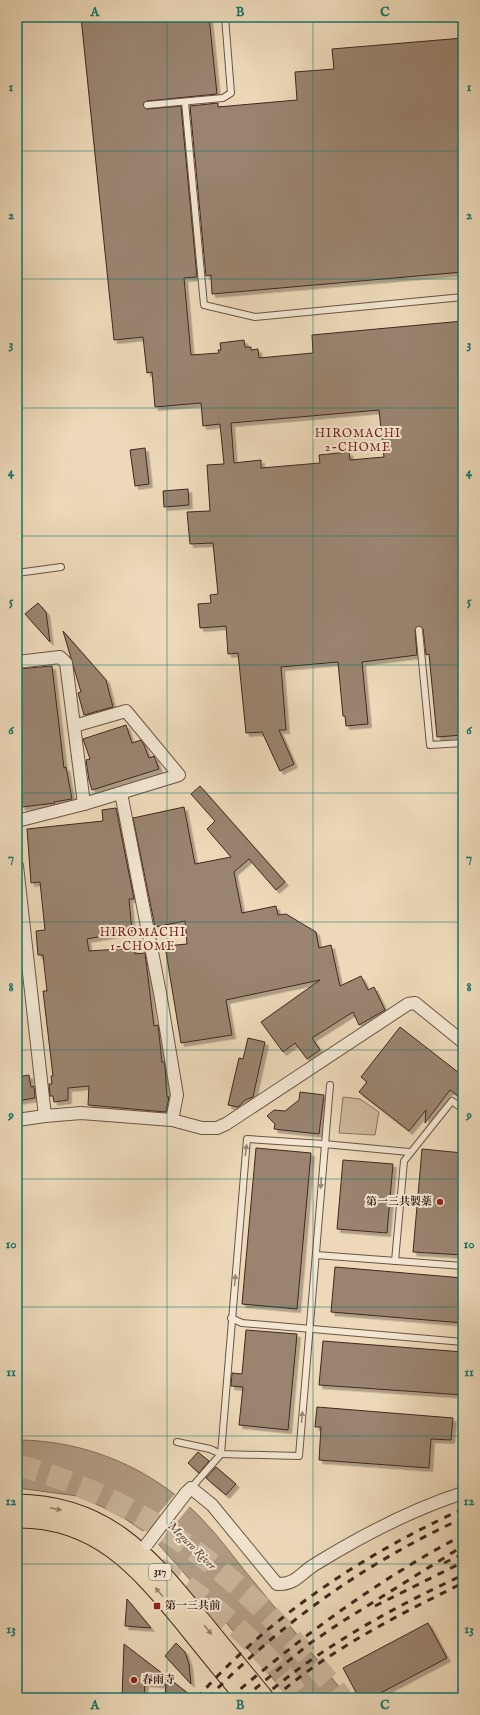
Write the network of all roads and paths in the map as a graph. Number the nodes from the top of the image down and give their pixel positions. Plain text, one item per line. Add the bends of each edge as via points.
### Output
1 (225, 17) edge
2 (185, 102) junction
3 (147, 105) dead end
4 (463, 297) edge
5 (61, 567) dead end
6 (17, 573) edge
7 (419, 630) dead end
8 (17, 662) edge
9 (74, 726) junction
10 (463, 743) edge
11 (121, 793) junction
12 (84, 804) junction
13 (17, 822) edge
14 (17, 866) edge
15 (463, 1042) edge
16 (330, 1085) dead end
17 (463, 1109) edge
18 (45, 1116) junction
19 (17, 1120) edge
20 (172, 1120) junction
21 (324, 1144) junction
22 (409, 1152) junction
23 (316, 1255) junction
24 (395, 1261) junction
25 (463, 1266) edge
26 (231, 1318) junction
27 (310, 1330) junction
28 (463, 1342) edge
29 (177, 1442) dead end
30 (221, 1454) junction
31 (188, 1491) junction
32 (463, 1493) edge
33 (17, 1504) edge
34 (17, 1518) edge
35 (143, 1548) junction
36 (246, 1698) edge
37 (264, 1698) edge

1 - 2 lane via 231,93 223,98
2 - 3 lane
2 - 4 lane via 204,305 255,317
5 - 6 lane
7 - 10 lane via 430,745
8 - 9 street via 60,657 66,663
9 - 11 street via 126,711 179,775
9 - 12 street
11 - 12 street
11 - 20 street via 177,1095
12 - 13 street
14 - 18 street
15 - 20 street via 415,1003 408,1004 226,1124 217,1128 202,1128
16 - 21 lane
17 - 22 lane via 452,1101
18 - 19 street
18 - 20 street via 81,1113
21 - 22 lane
21 -> 23 lane
26 -> 21 lane via 247,1139
22 - 24 lane via 404,1161
23 - 24 lane
23 - 27 lane
24 - 25 lane
26 - 27 lane via 242,1324
26 - 30 lane
27 - 28 lane
30 -> 27 lane via 299,1456
29 - 30 lane
30 - 31 lane
31 - 32 street via 212,1505 277,1584 288,1584 311,1567 374,1531
31 - 35 street, bridge
33 -> 35 main road, 317 via 70,1512 89,1519
36 -> 34 main road, 317 via 159,1592 117,1550 68,1525
35 -> 37 main road, 317

